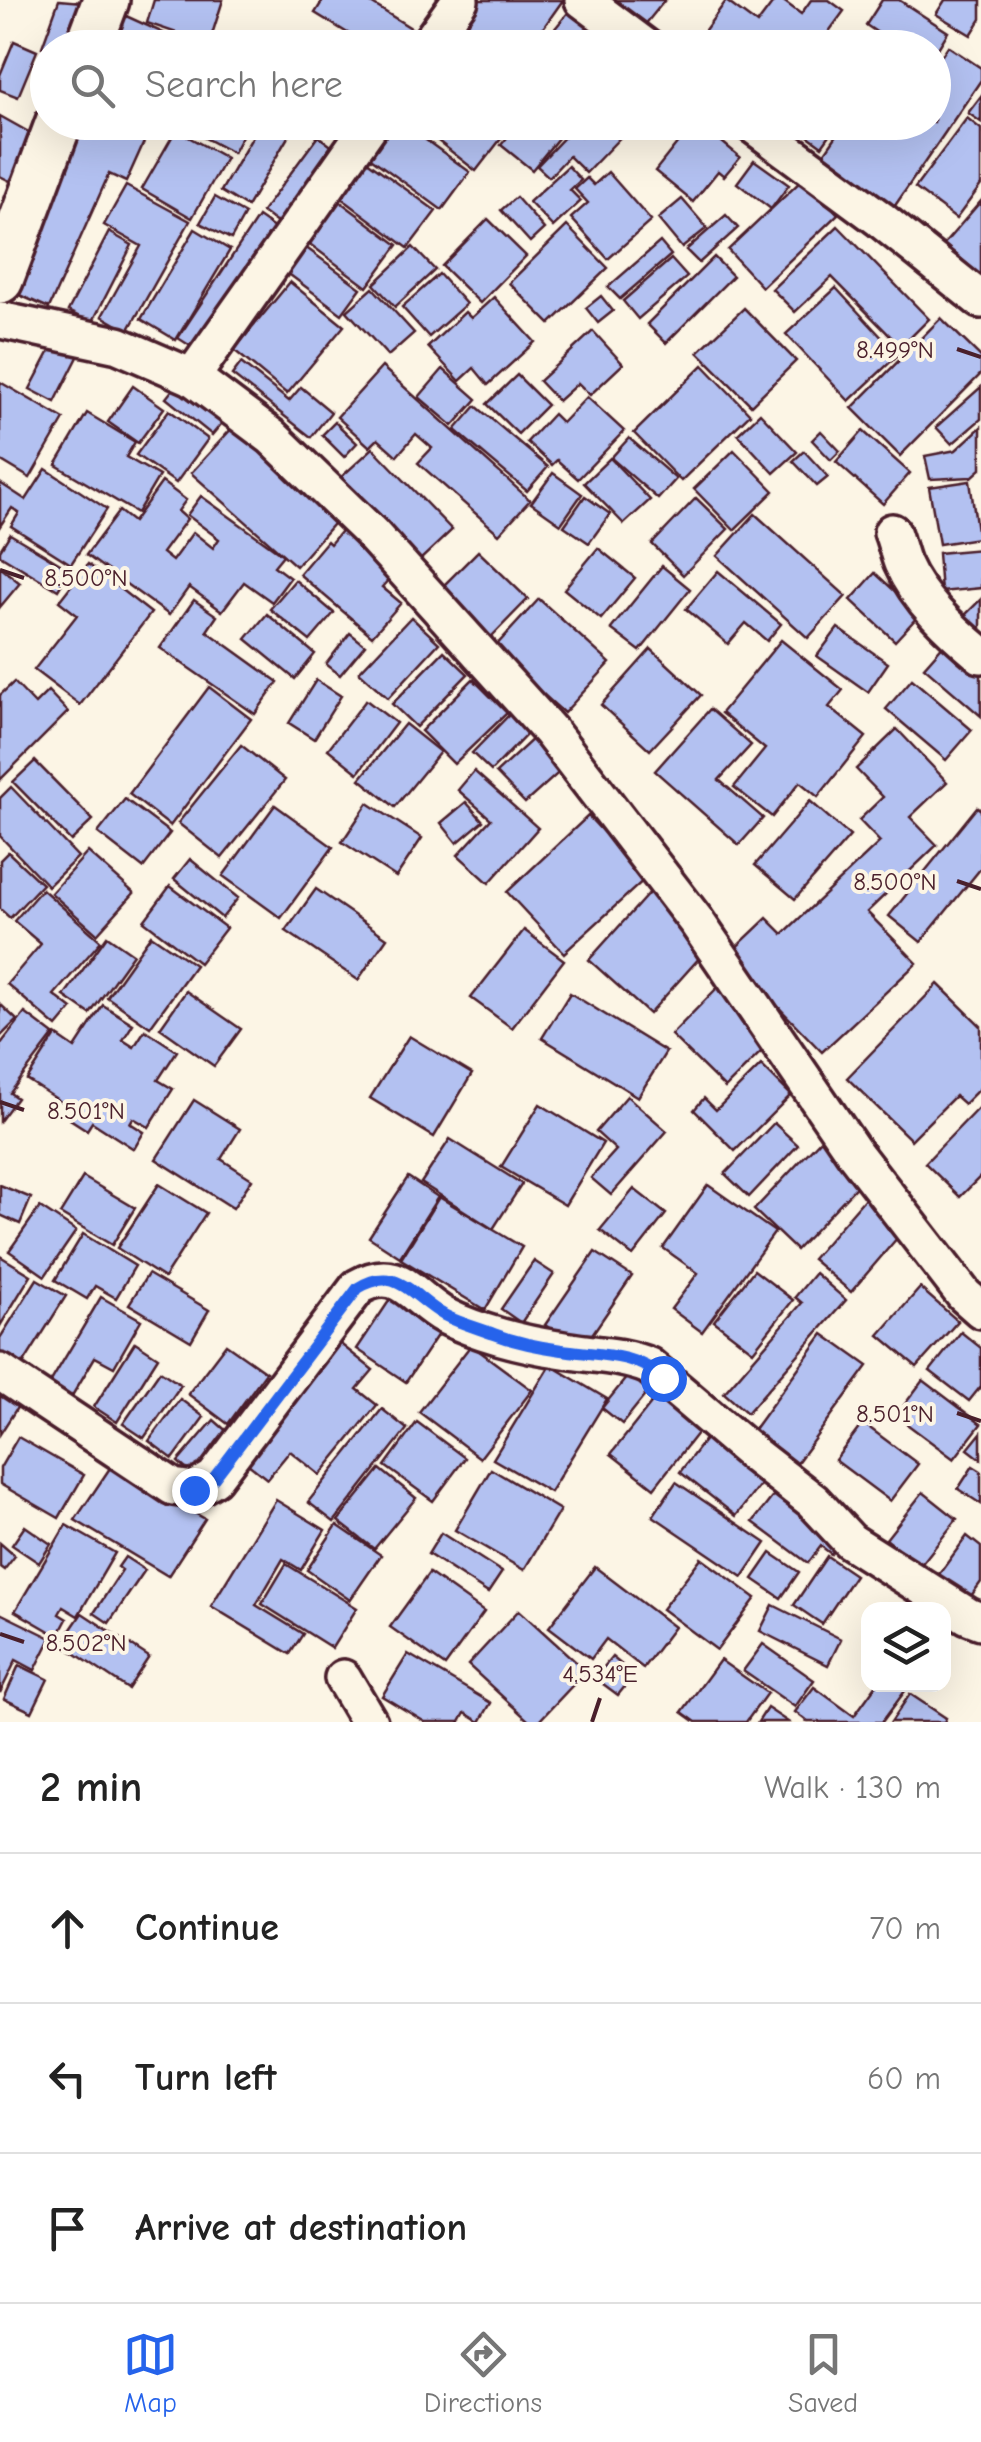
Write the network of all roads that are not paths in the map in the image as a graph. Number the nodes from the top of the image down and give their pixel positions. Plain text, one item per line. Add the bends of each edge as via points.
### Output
1 (106, 0) edge
2 (460, 0) edge
3 (583, 0) edge
4 (95, 30) edge
5 (439, 30) edge
6 (623, 30) edge
7 (53, 140) edge
8 (359, 140) edge
9 (773, 140) edge
10 (0, 280) edge
11 (981, 300) edge
12 (0, 320) edge
13 (192, 377) junction
14 (892, 532) dead end
15 (981, 655) edge
16 (981, 1310) edge
17 (0, 1372) edge
18 (981, 1621) edge
19 (343, 1678) dead end
20 (369, 1722) edge

1 - 4 street
2 - 5 street
3 - 6 street
7 - 10 street
8 - 13 street
9 - 11 street
12 - 13 street via 118,345
13 - 16 street via 272,437 371,534 550,731 696,920 854,1154
14 - 15 street via 902,565 925,600
17 - 18 street via 173,1487 194,1490 214,1478 358,1288 373,1278 392,1278 446,1316 504,1338 650,1366 850,1541
19 - 20 street

